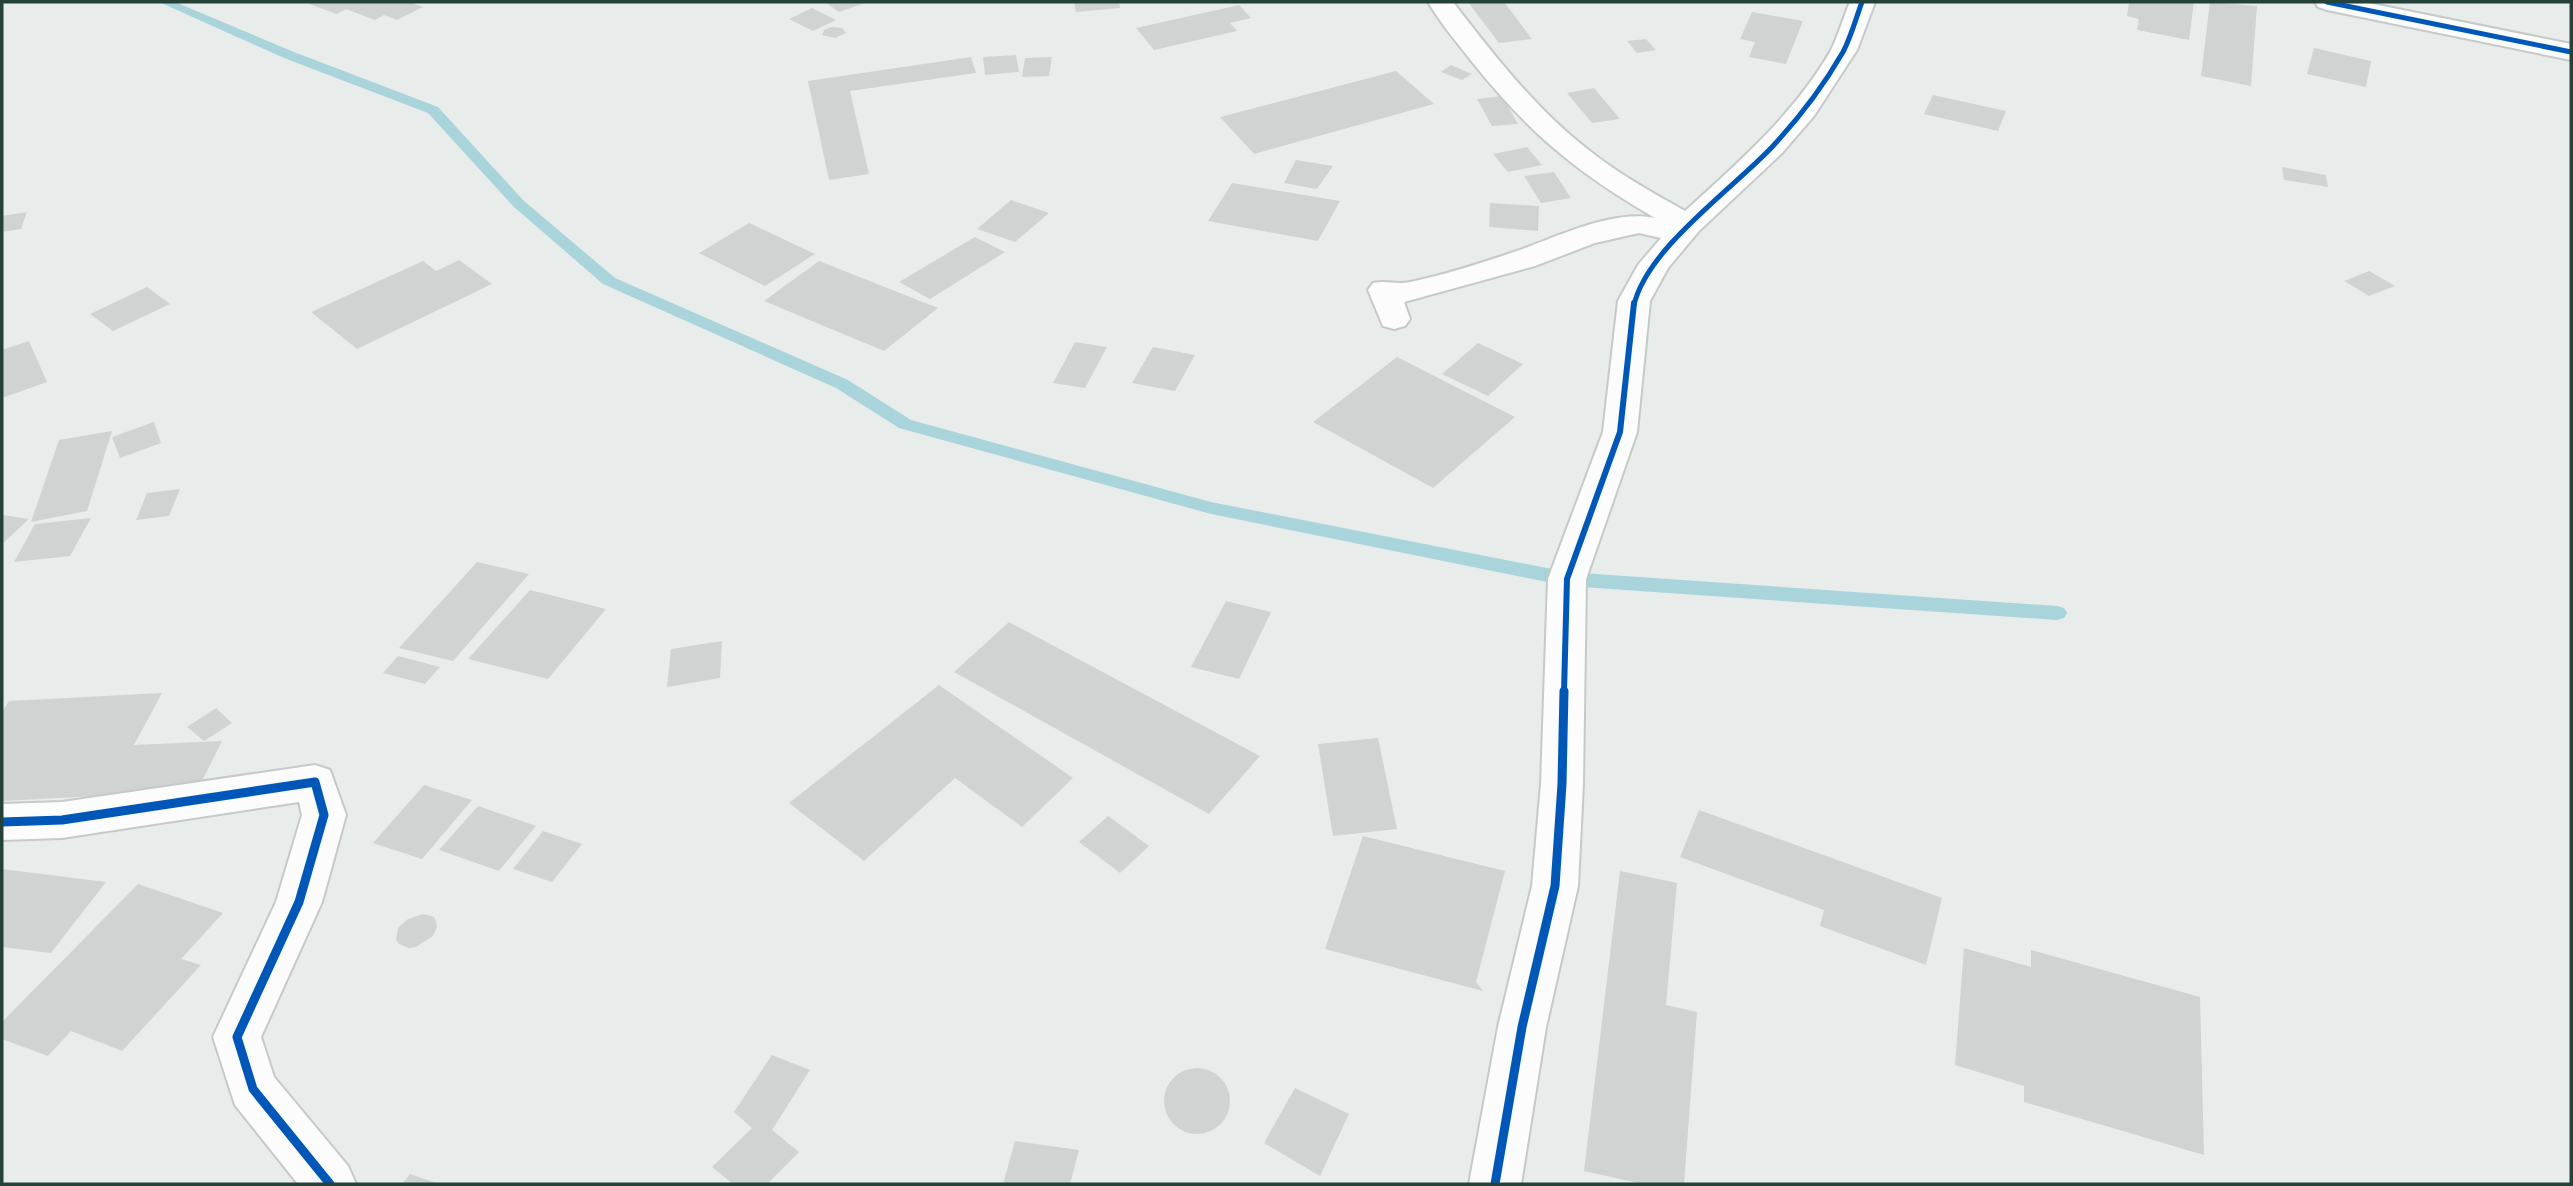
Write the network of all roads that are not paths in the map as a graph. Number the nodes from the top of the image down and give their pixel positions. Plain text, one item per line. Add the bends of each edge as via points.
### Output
1 (1440, 2) edge
2 (1862, 2) edge
3 (2327, 2) edge
4 (2571, 52) edge
5 (1685, 229) junction
6 (1394, 318) dead end
7 (2, 822) edge
8 (330, 1184) edge
9 (1495, 1184) edge

1 - 5 street via 1544,127 1597,171
2 - 5 street via 1844,50 1804,110 1772,147
3 - 4 street
5 - 6 street via 1639,224 1586,236 1524,260 1408,293 1384,290
5 - 9 street via 1654,265 1634,301 1620,432 1567,579 1555,886 1522,1027
7 - 8 street via 62,820 316,782 324,815 299,902 237,1037 253,1089

